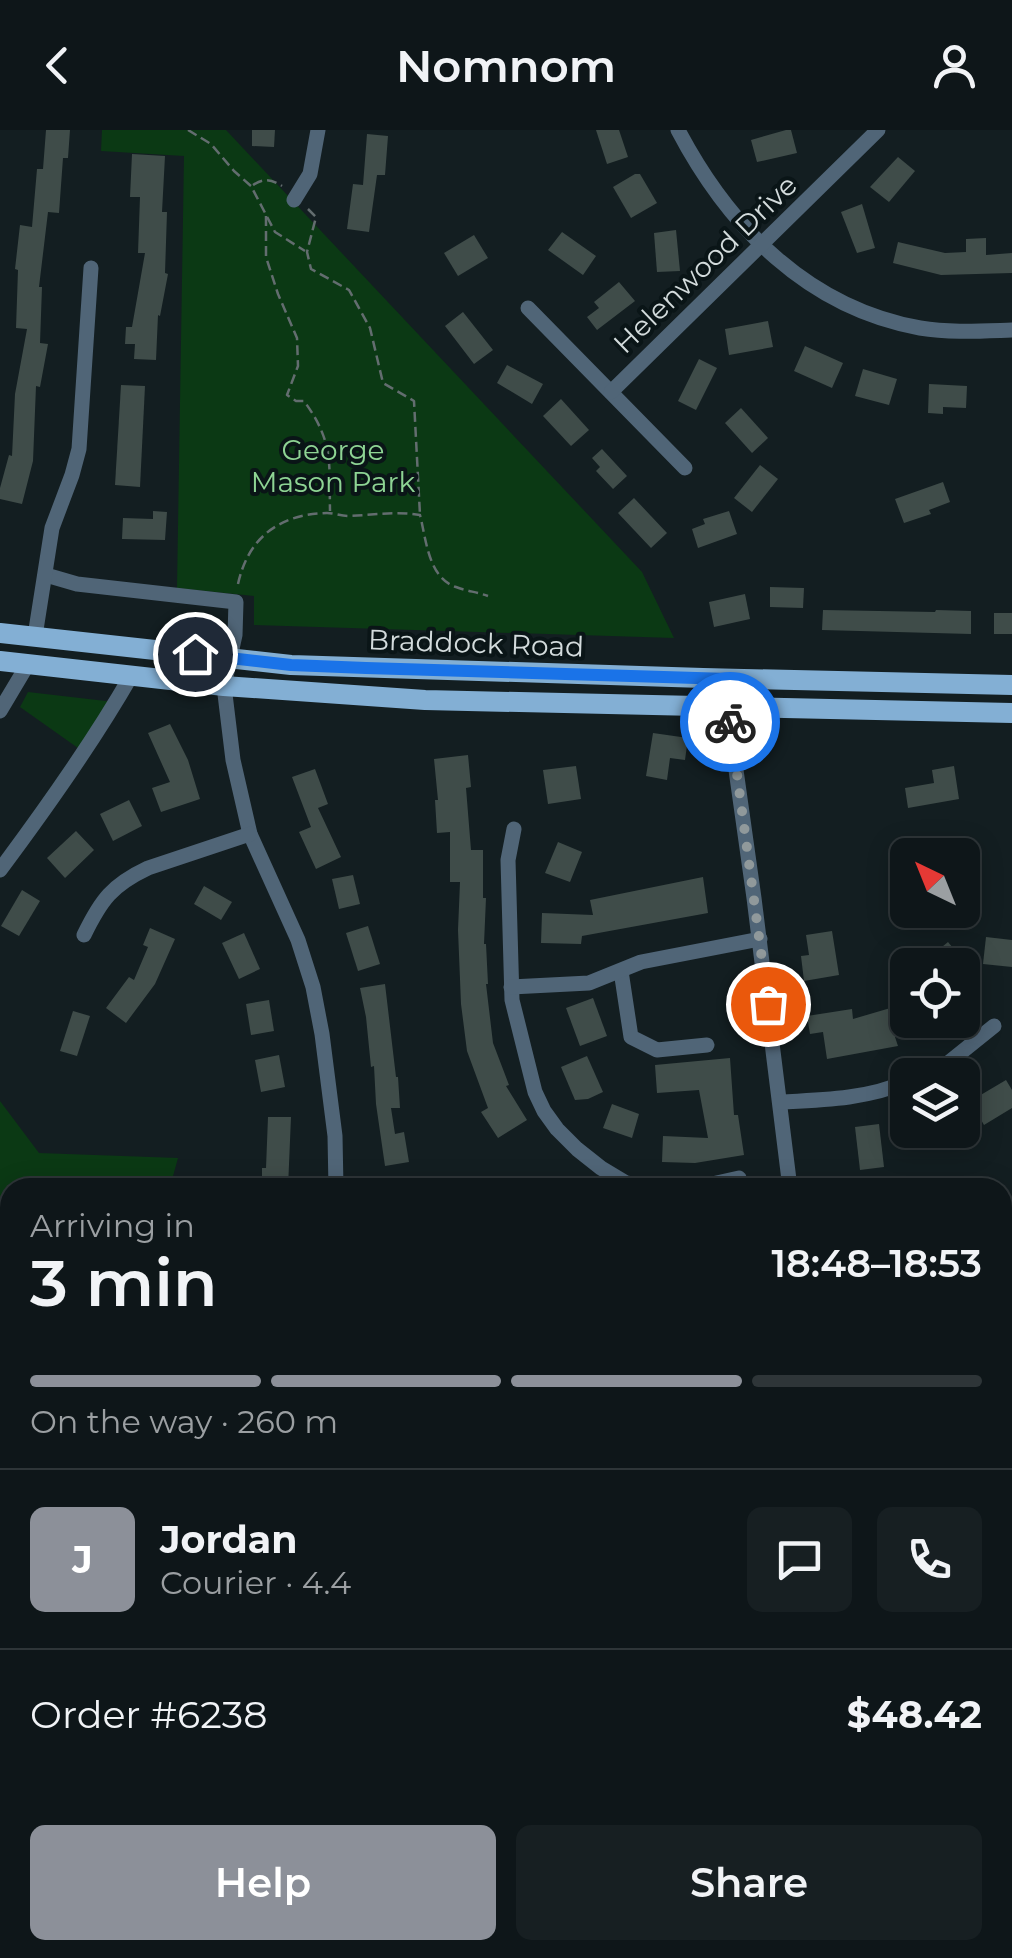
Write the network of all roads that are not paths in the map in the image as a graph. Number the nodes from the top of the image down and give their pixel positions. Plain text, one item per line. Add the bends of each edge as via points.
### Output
1 (318, 130) edge
2 (678, 130) edge
3 (878, 130) edge
4 (294, 200) road end
5 (760, 244) junction
6 (91, 268) dead end
7 (528, 308) dead end
8 (1012, 330) edge
9 (610, 392) junction
10 (685, 468) dead end
11 (46, 576) junction
12 (0, 632) edge
13 (35, 636) junction
14 (230, 658) junction
15 (0, 661) edge
16 (28, 664) junction
17 (130, 676) junction
18 (729, 679) junction
19 (1012, 685) edge
20 (224, 686) junction
21 (727, 706) junction
22 (0, 711) edge
23 (1012, 713) edge
24 (514, 829) dead end
25 (250, 834) junction
26 (0, 870) edge
27 (84, 935) dead end
28 (760, 939) junction
29 (620, 971) junction
30 (511, 987) junction
31 (994, 1026) dead end
32 (706, 1045) dead end
33 (954, 1058) edge
34 (890, 1088) edge
35 (780, 1102) junction
36 (336, 1178) edge
37 (618, 1178) edge
38 (789, 1178) edge

1 - 4 street via 310,174
2 - 5 street via 715,191
3 - 5 street, Helenwood Drive
5 - 8 street via 818,290 889,322 957,332
5 - 9 street, Helenwood Drive
6 - 11 street via 78,449 52,528
7 - 9 street
9 - 10 street
11 - 13 street
11 - 14 street via 236,602
12 - 13 main road, Braddock Road
13 - 14 main road, Braddock Road
14 - 18 main road, Braddock Road
14 - 20 street
15 - 16 main road, Braddock Road
16 - 17 main road, Braddock Road
16 - 22 street
17 - 20 main road, Braddock Road
17 - 26 street
18 - 19 main road, Braddock Road
18 - 21 street
20 - 21 main road, Braddock Road via 425,700
20 - 25 street
21 - 23 main road, Braddock Road
21 - 28 street
24 - 30 street via 508,860
25 - 27 street via 133,875 106,895
25 - 36 street via 314,987
28 - 29 street
28 - 35 street
29 - 30 street via 588,984
29 - 32 street via 632,1036 657,1050
30 - 37 street via 544,1111 577,1149
31 - 33 street
34 - 35 street
35 - 38 street

